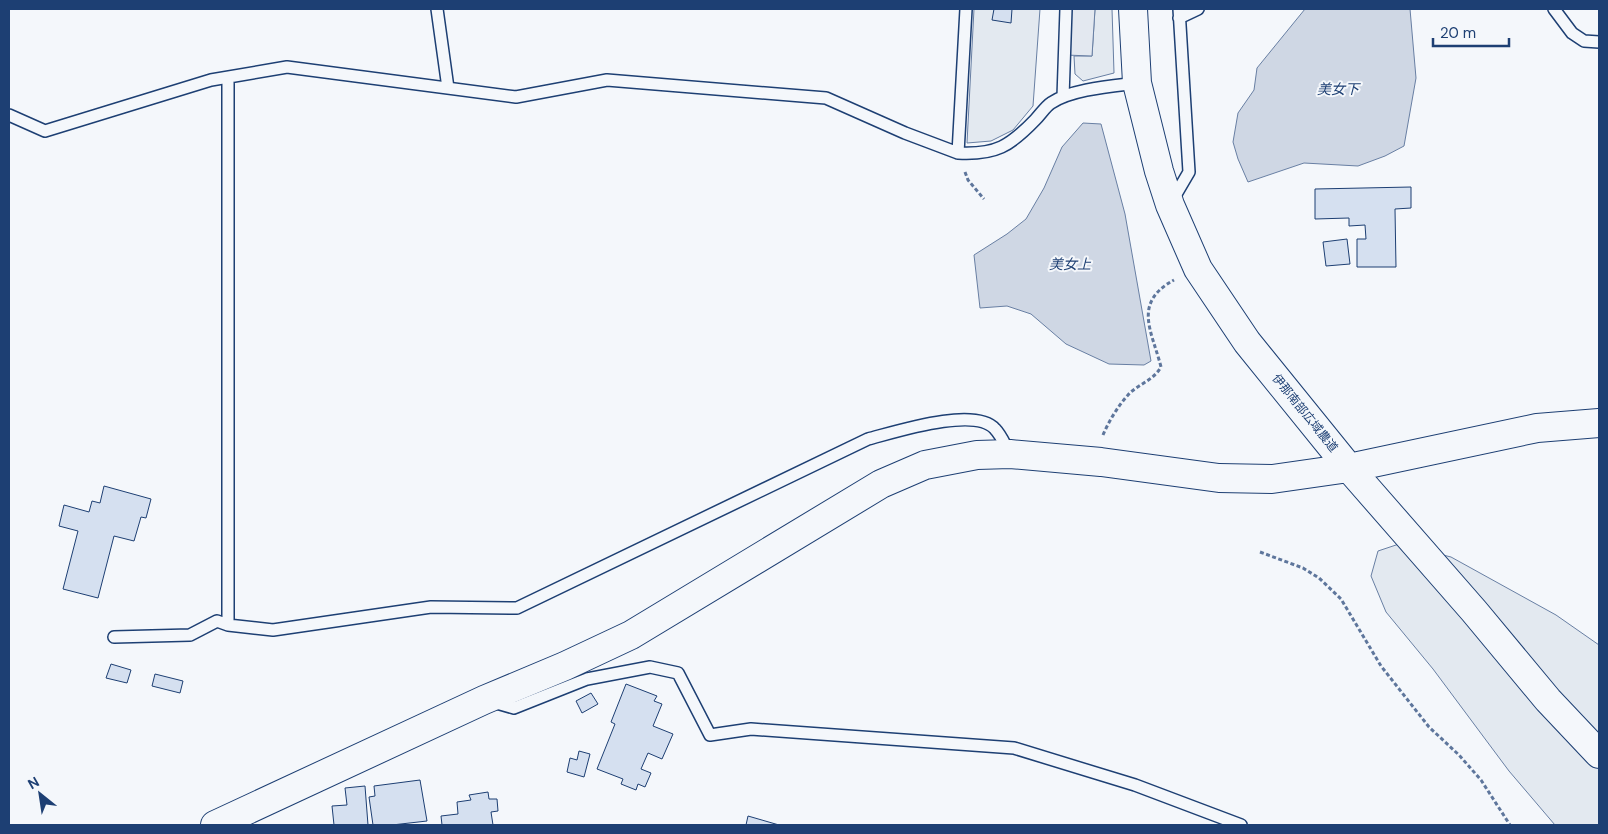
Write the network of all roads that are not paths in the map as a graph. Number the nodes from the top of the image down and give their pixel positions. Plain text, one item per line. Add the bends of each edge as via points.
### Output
1 (437, 9) edge
2 (966, 9) edge
3 (1066, 9) edge
4 (1133, 9) edge
5 (1198, 9) edge
6 (1554, 9) edge
7 (1179, 13) edge
8 (1599, 42) edge
9 (228, 77) junction
10 (1137, 83) junction
11 (448, 88) junction
12 (1063, 97) junction
13 (9, 115) edge
14 (958, 153) junction
15 (1170, 205) junction
16 (1599, 423) edge
17 (1010, 454) junction
18 (1349, 468) junction
19 (228, 625) junction
20 (114, 637) dead end
21 (484, 700) junction
22 (1599, 754) edge
23 (215, 825) edge
24 (1242, 825) edge

1 - 11 lane
2 - 14 lane
3 - 12 lane
4 - 10 street, 伊那南部広域農道
5 - 7 lane
6 - 8 lane via 1572,33 1584,41
7 - 15 lane via 1189,172
9 - 11 lane via 287,67
9 - 13 lane via 45,131
9 - 19 lane
10 - 12 lane
10 - 15 street, 伊那南部広域農道 via 1158,171
11 - 14 lane via 516,96 607,80 826,98
12 - 14 lane via 1051,103 1018,138 1001,148 977,154
15 - 18 street, 伊那南部広域農道 via 1198,270 1247,342
16 - 18 street via 1537,428
17 - 18 street via 1219,478 1272,479
17 - 19 lane via 995,428 980,420 957,419 907,429 868,439 517,608 432,607 273,630
17 - 21 street via 977,455 925,465 881,484 632,634
18 - 22 street, 伊那南部広域農道 via 1548,700
19 - 20 lane via 217,621 190,635
21 - 23 street
21 - 24 lane via 514,708 587,679 650,667 678,674 710,734 751,729 1014,748 1135,785

